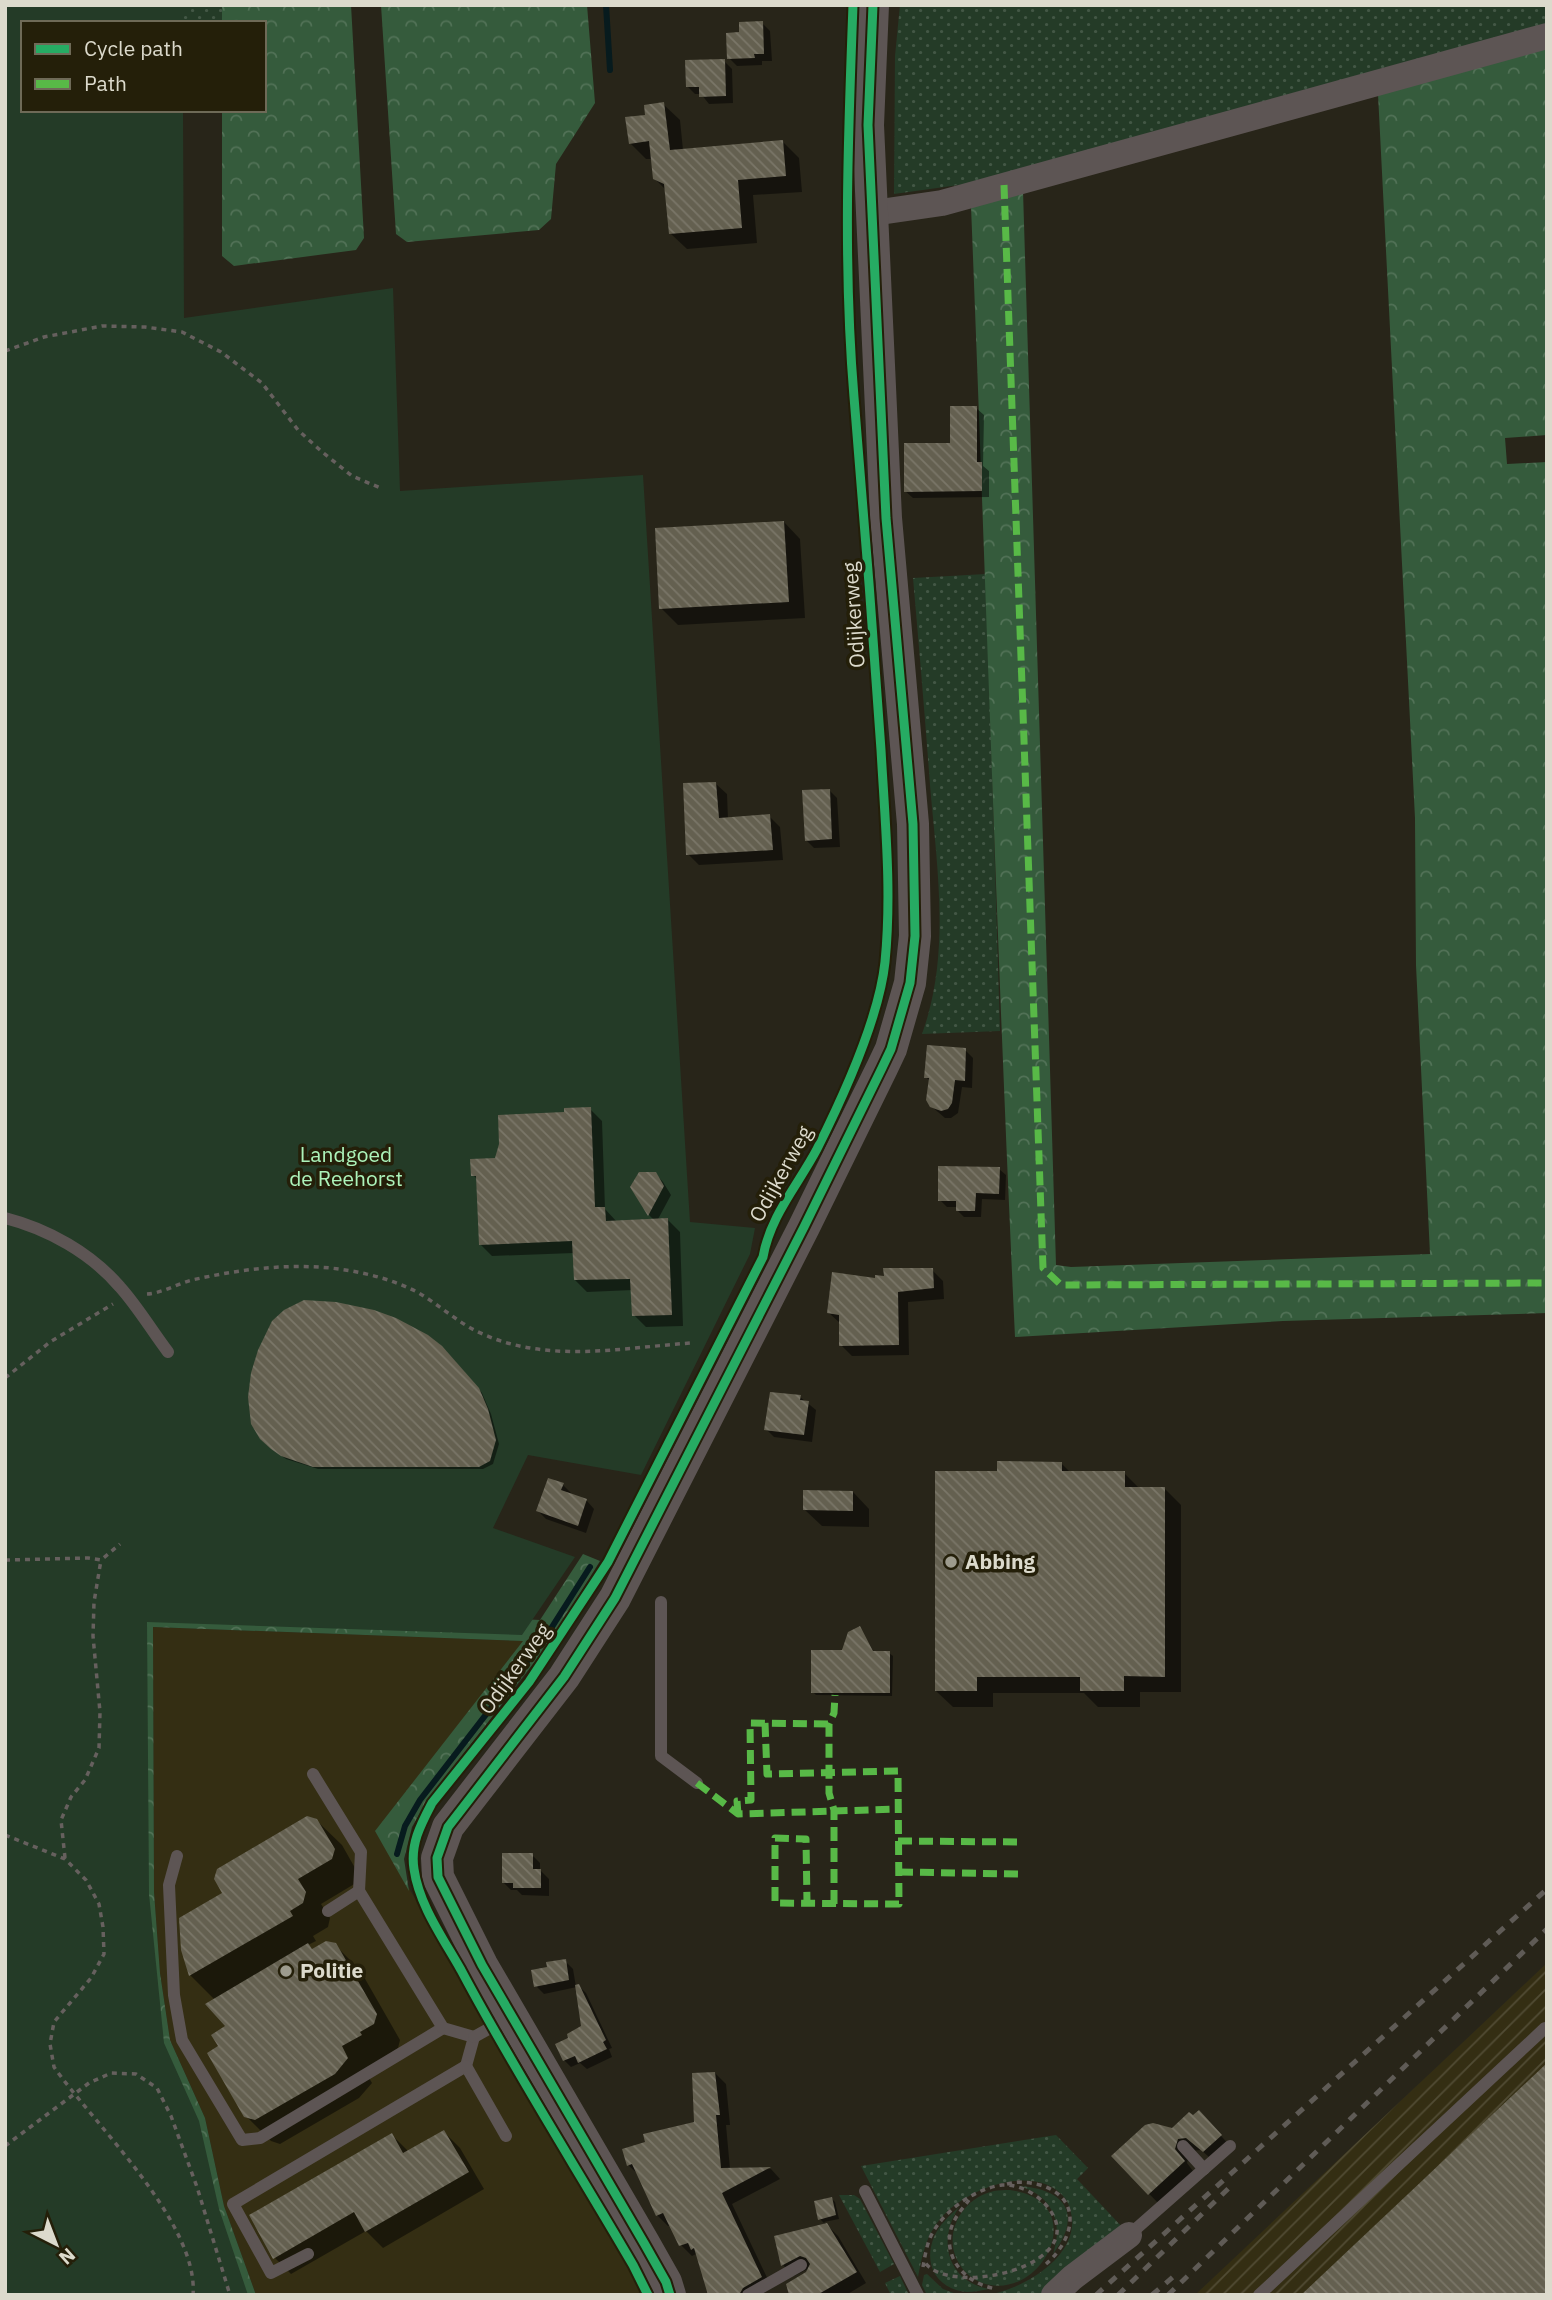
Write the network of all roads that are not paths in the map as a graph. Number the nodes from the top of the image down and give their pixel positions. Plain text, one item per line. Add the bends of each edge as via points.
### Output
1 (873, 5) edge
2 (1547, 36) edge
3 (873, 214) junction
4 (5, 1218) edge
5 (168, 1352) dead end
6 (661, 1602) dead end
7 (313, 1774) dead end
8 (697, 1783) dead end
9 (177, 1856) dead end
10 (359, 1891) junction
11 (328, 1911) dead end
12 (511, 2016) junction
13 (443, 2028) junction
14 (1547, 2030) edge
15 (474, 2037) junction
16 (466, 2066) junction
17 (506, 2136) dead end
18 (1183, 2146) dead end
19 (1230, 2146) dead end
20 (1204, 2169) junction
21 (865, 2191) dead end
22 (1129, 2235) joint
23 (308, 2254) dead end
24 (801, 2265) dead end
25 (916, 2292) edge
26 (670, 2295) edge
27 (748, 2295) edge
28 (1054, 2295) edge
29 (1259, 2295) edge

1 - 3 street, Odijkerweg via 869,125
2 - 3 street via 942,202
3 - 12 street, Odijkerweg via 886,518 914,824 915,936 910,983 882,1068 615,1598 564,1677 448,1827 437,1858 438,1878
4 - 5 lane via 52,1235 100,1267 128,1296
6 - 8 lane via 661,1756
7 - 10 lane via 361,1852
9 - 13 lane via 169,1885 174,1994 182,2040 242,2140 260,2138
10 - 11 lane
10 - 13 lane
12 - 15 lane
12 - 26 street, Odijkerweg
13 - 15 lane
14 - 29 lane
15 - 16 lane
16 - 17 lane
16 - 23 lane via 233,2204 271,2273
18 - 20 lane
19 - 20 lane
20 - 22 lane
21 - 25 lane
22 - 28 street
24 - 27 lane

